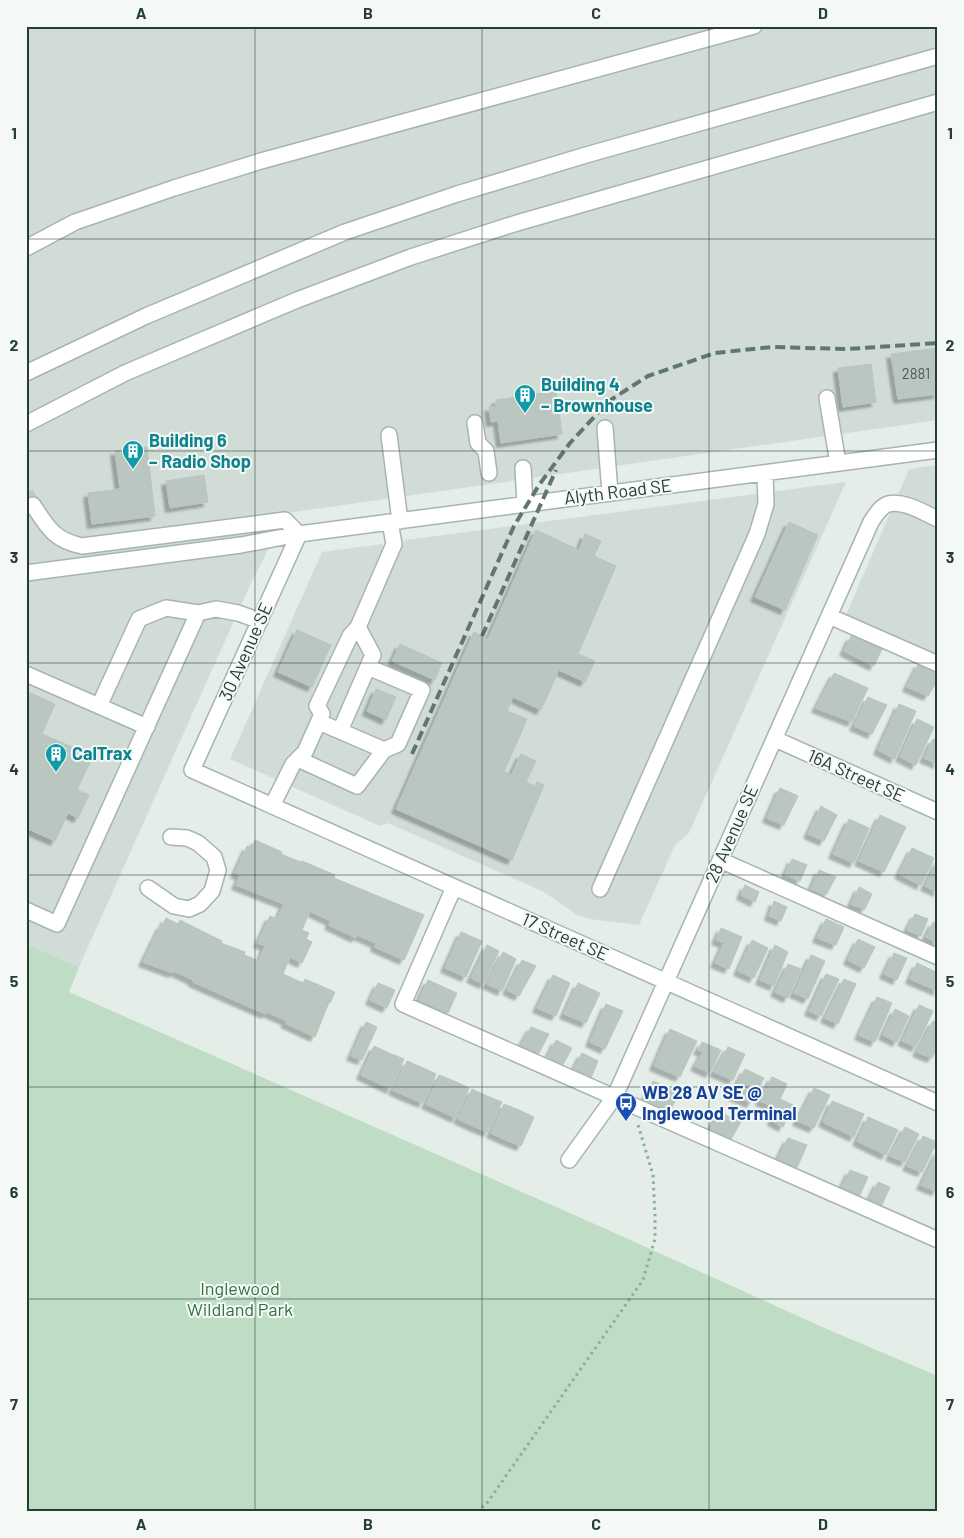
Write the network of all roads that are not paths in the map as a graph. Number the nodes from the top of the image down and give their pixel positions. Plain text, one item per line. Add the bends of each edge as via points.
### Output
1 (754, 26) edge
2 (938, 56) edge
3 (938, 102) edge
4 (26, 248) edge
5 (26, 373) edge
6 (827, 398) dead end
7 (475, 423) dead end
8 (26, 424) edge
9 (605, 428) dead end
10 (389, 435) dead end
11 (938, 450) edge
12 (838, 463) junction
13 (523, 468) dead end
14 (489, 473) dead end
15 (765, 473) junction
16 (610, 493) junction
17 (525, 504) junction
18 (33, 505) tunnel mouth
19 (938, 519) edge
20 (395, 521) junction
21 (299, 534) junction
22 (26, 573) edge
23 (198, 613) junction
24 (830, 616) junction
25 (260, 621) junction
26 (358, 627) junction
27 (938, 664) edge
28 (368, 667) junction
29 (26, 674) edge
30 (99, 706) junction
31 (319, 722) junction
32 (147, 727) junction
33 (340, 731) junction
34 (775, 739) junction
35 (384, 750) junction
36 (298, 760) junction
37 (192, 770) joint
38 (272, 806) junction
39 (938, 812) edge
40 (171, 837) dead end
41 (720, 860) junction
42 (454, 887) junction
43 (148, 888) dead end
44 (600, 889) dead end
45 (26, 910) edge
46 (938, 957) edge
47 (666, 982) junction
48 (615, 1096) junction
49 (938, 1102) edge
50 (569, 1160) dead end
51 (938, 1240) edge

1 - 4 street via 252,164 75,222
2 - 5 street via 586,155 345,232 146,316
3 - 8 street via 517,223 411,257 186,346
6 - 12 street
7 - 14 street via 478,443 486,451
9 - 16 street
10 - 20 street
11 - 12 street, Alyth Road SE
12 - 15 street, Alyth Road SE
13 - 17 street
15 - 16 street, Alyth Road SE
15 - 44 street via 766,504 757,534
16 - 17 street, Alyth Road SE
17 - 20 street, Alyth Road SE
18 - 21 street via 50,531 65,541 82,546 285,520
19 - 24 street, 28 Avenue SE via 898,504 887,504 878,511
20 - 21 street, Alyth Road SE
20 - 26 street via 394,544
21 - 22 street, Alyth Road SE
21 - 25 street, 30 Avenue SE
23 - 25 street via 216,609
23 - 30 street via 166,608 139,619
23 - 32 street
24 - 27 street
24 - 34 street, 28 Avenue SE
25 - 37 street, 30 Avenue SE
26 - 28 street via 373,655
26 - 31 street via 350,636 317,706 322,714
28 - 33 street
28 - 35 street via 422,690 398,744
29 - 30 street
30 - 32 street
31 - 33 street
31 - 36 street
32 - 45 street via 57,924
33 - 35 street
34 - 39 street, 16A Street SE
34 - 41 street, 28 Avenue SE
35 - 36 street via 357,786
36 - 38 street
37 - 38 street, 17 Street SE
38 - 42 street, 17 Street SE
40 - 43 street via 187,838 214,856 218,870 212,891 200,904 189,909 174,906
41 - 46 street
41 - 47 street, 28 Avenue SE
42 - 47 street, 17 Street SE
42 - 48 street via 403,1004
47 - 48 street, 28 Avenue SE
47 - 49 street, 17 Street SE
48 - 50 street, 28 Avenue SE
48 - 51 street

